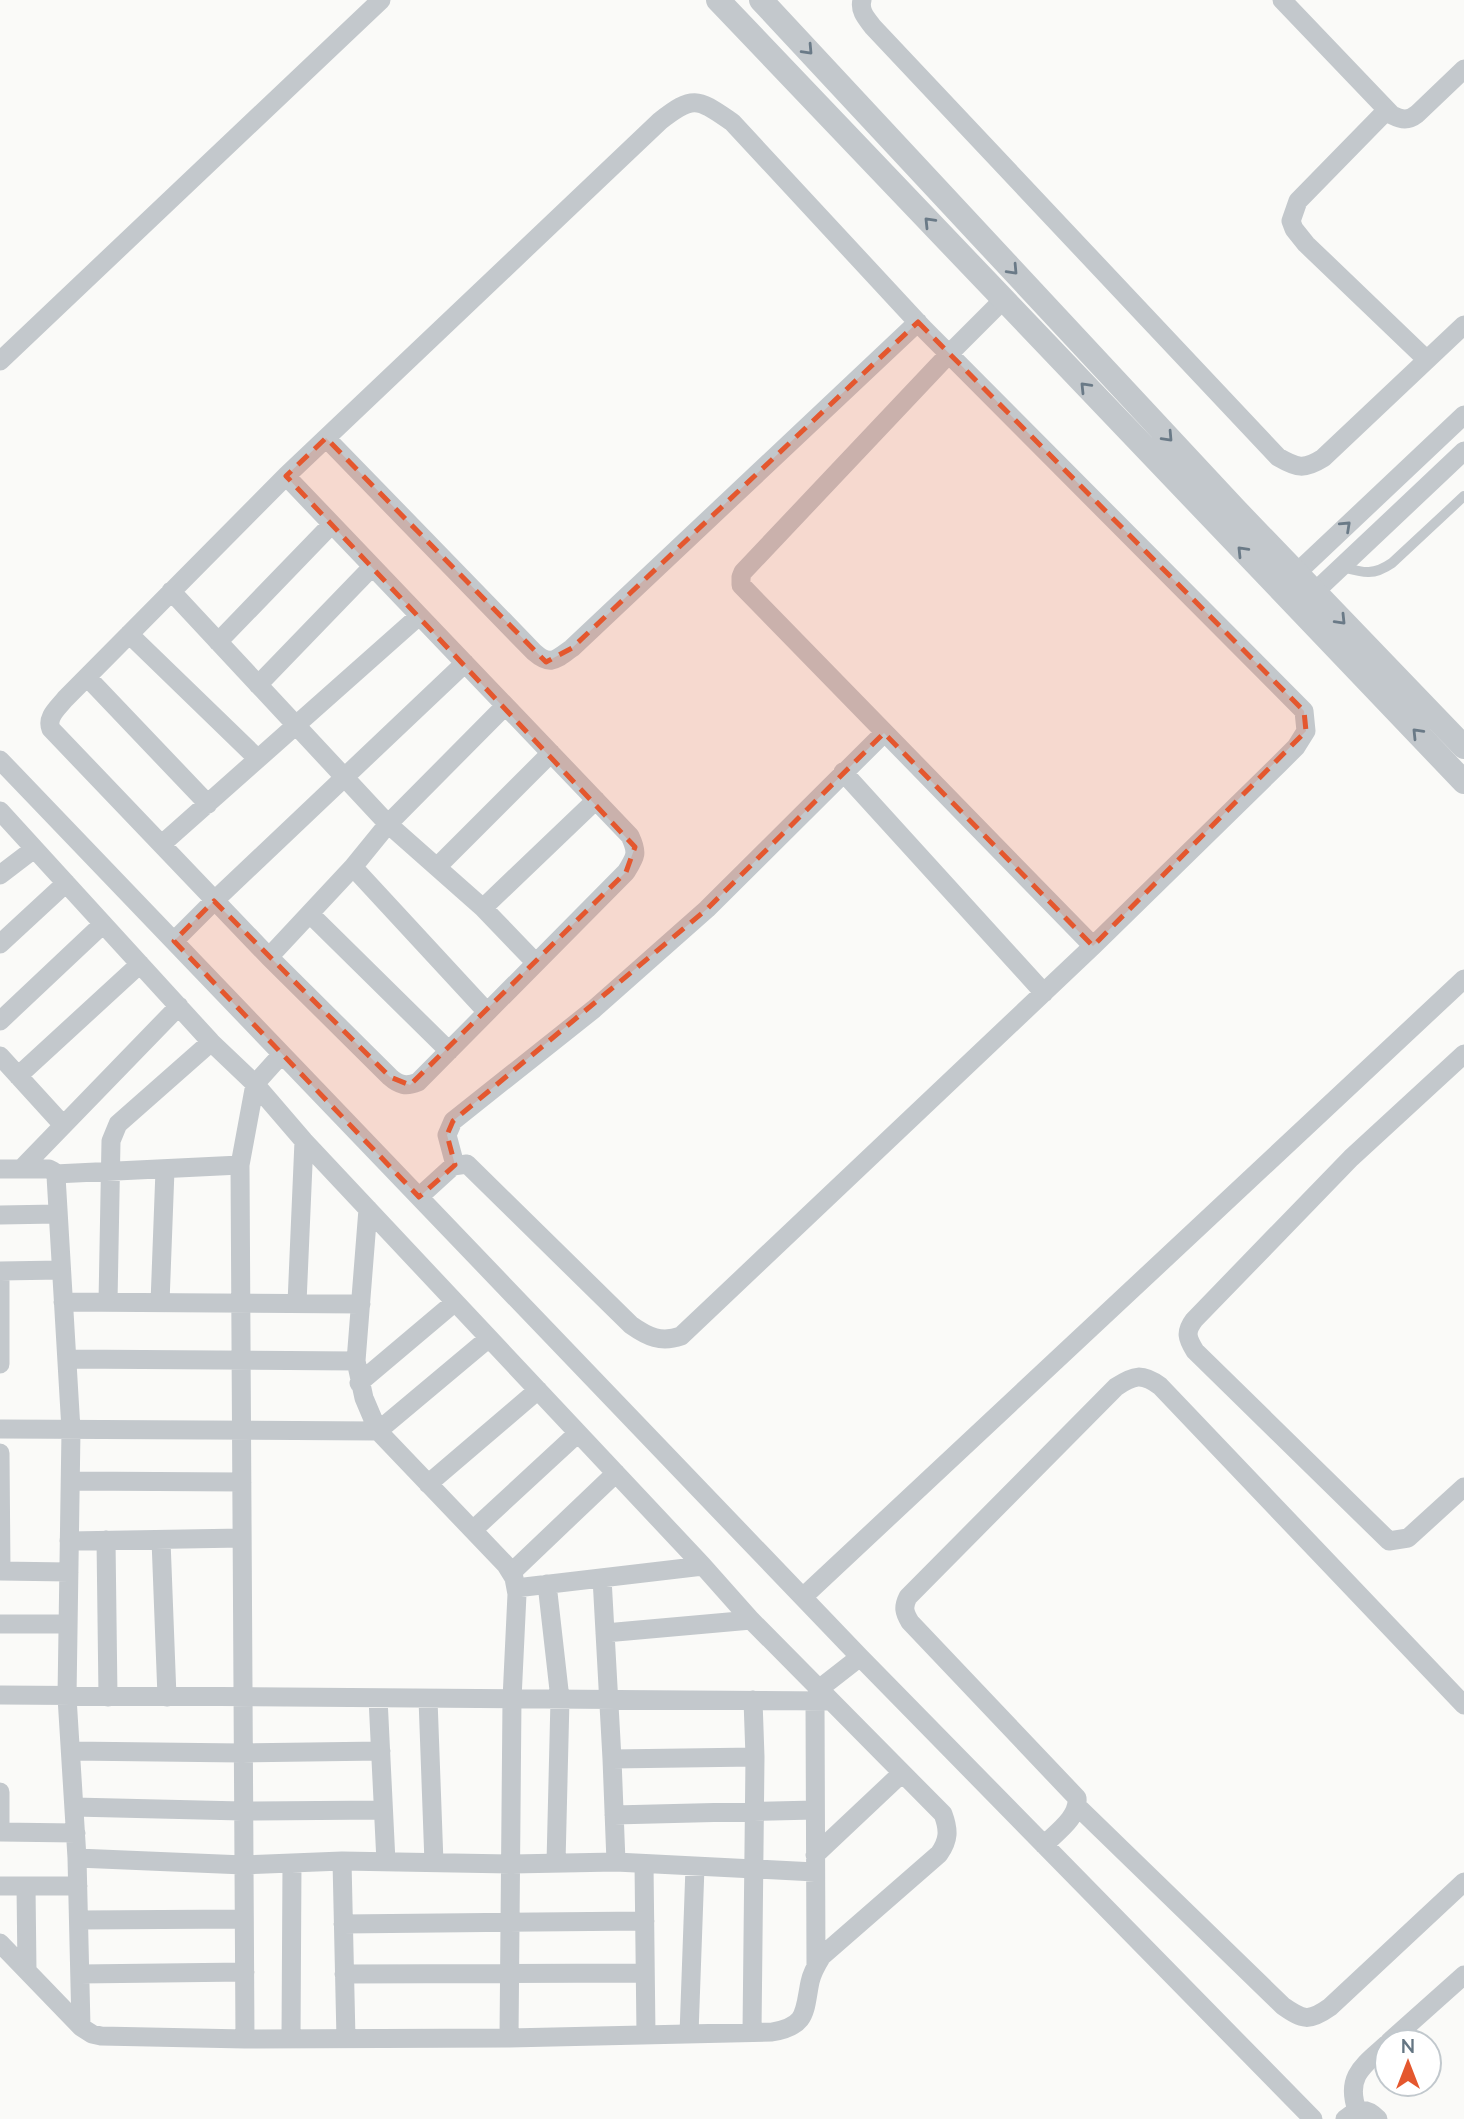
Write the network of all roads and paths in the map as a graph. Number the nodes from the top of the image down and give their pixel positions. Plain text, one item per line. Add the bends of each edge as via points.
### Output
1 (381, 0) edge
2 (718, 0) edge
3 (761, 0) edge
4 (862, 0) edge
5 (1282, 0) edge
6 (1464, 69) edge
7 (1387, 110) junction
8 (1003, 300) junction
9 (918, 322) junction
10 (1464, 325) edge
11 (948, 354) junction
12 (1427, 360) junction
13 (0, 361) edge
14 (1464, 415) edge
15 (326, 438) junction
16 (1464, 452) edge
17 (286, 476) junction
18 (1464, 496) edge
19 (332, 524) junction
20 (1342, 566) junction
21 (372, 567) junction
22 (1287, 581) junction
23 (171, 592) junction
24 (1306, 601) junction
25 (419, 616) junction
26 (129, 634) junction
27 (218, 642) junction
28 (465, 663) junction
29 (87, 677) junction
30 (258, 685) junction
31 (505, 706) junction
32 (296, 726) junction
33 (884, 733) junction
34 (1464, 747) edge
35 (551, 754) junction
36 (258, 759) junction
37 (0, 760) edge
38 (843, 772) junction
39 (345, 778) junction
40 (1464, 782) edge
41 (596, 800) junction
42 (208, 804) junction
43 (0, 811) edge
44 (388, 824) junction
45 (162, 844) junction
46 (34, 849) junction
47 (438, 866) junction
48 (353, 867) junction
49 (0, 875) edge
50 (66, 883) junction
51 (214, 901) junction
52 (483, 908) junction
53 (310, 914) junction
54 (103, 924) junction
55 (174, 941) junction
56 (0, 944) edge
57 (1093, 946) junction
58 (269, 957) junction
59 (536, 963) junction
60 (140, 964) junction
61 (1464, 979) edge
62 (1044, 993) junction
63 (179, 1006) junction
64 (487, 1012) junction
65 (0, 1021) edge
66 (211, 1042) junction
67 (449, 1051) junction
68 (282, 1054) junction
69 (1464, 1054) edge
70 (0, 1056) edge
71 (18, 1076) junction
72 (254, 1084) junction
73 (63, 1125) junction
74 (304, 1141) junction
75 (240, 1165) junction
76 (455, 1165) junction
77 (22, 1168) junction
78 (0, 1169) edge
79 (164, 1170) junction
80 (111, 1171) junction
81 (55, 1174) junction
82 (419, 1197) junction
83 (368, 1209) junction
84 (57, 1214) junction
85 (0, 1215) edge
86 (61, 1270) junction
87 (0, 1271) edge
88 (63, 1302) junction
89 (107, 1302) junction
90 (455, 1302) junction
91 (160, 1303) junction
92 (297, 1303) junction
93 (241, 1304) junction
94 (360, 1304) junction
95 (489, 1338) junction
96 (66, 1359) junction
97 (242, 1361) junction
98 (356, 1361) junction
99 (0, 1364) edge
100 (359, 1383) junction
101 (538, 1390) junction
102 (0, 1429) edge
103 (71, 1430) junction
104 (242, 1430) junction
105 (378, 1431) junction
106 (578, 1433) junction
107 (0, 1453) edge
108 (616, 1473) junction
109 (71, 1481) junction
110 (242, 1482) junction
111 (428, 1483) junction
112 (1464, 1487) edge
113 (473, 1530) junction
114 (243, 1538) junction
115 (161, 1539) junction
116 (106, 1540) junction
117 (69, 1541) junction
118 (703, 1566) junction
119 (1, 1571) edge
120 (69, 1572) junction
121 (601, 1578) junction
122 (513, 1580) junction
123 (547, 1584) junction
124 (803, 1597) junction
125 (751, 1620) junction
126 (0, 1623) edge
127 (68, 1624) junction
128 (605, 1633) junction
129 (860, 1657) junction
130 (0, 1695) edge
131 (67, 1697) junction
132 (107, 1697) junction
133 (167, 1697) junction
134 (822, 1697) junction
135 (243, 1698) junction
136 (378, 1698) junction
137 (428, 1699) junction
138 (512, 1699) junction
139 (560, 1699) junction
140 (609, 1700) junction
141 (752, 1700) junction
142 (1464, 1705) edge
143 (71, 1751) junction
144 (381, 1751) junction
145 (242, 1753) junction
146 (755, 1757) junction
147 (612, 1759) junction
148 (902, 1773) junction
149 (0, 1792) edge
150 (74, 1807) junction
151 (1078, 1807) junction
152 (383, 1810) junction
153 (815, 1810) junction
154 (243, 1811) junction
155 (754, 1812) junction
156 (614, 1815) junction
157 (0, 1832) edge
158 (76, 1833) junction
159 (1044, 1845) junction
160 (77, 1858) junction
161 (342, 1861) junction
162 (386, 1862) junction
163 (616, 1862) junction
164 (292, 1863) junction
165 (434, 1863) junction
166 (556, 1863) junction
167 (512, 1864) junction
168 (644, 1864) junction
169 (815, 1864) junction
170 (244, 1865) junction
171 (695, 1867) junction
172 (752, 1870) junction
173 (1464, 1882) edge
174 (0, 1886) edge
175 (26, 1886) junction
176 (78, 1886) junction
177 (244, 1919) junction
178 (79, 1920) junction
179 (645, 1921) junction
180 (510, 1922) junction
181 (343, 1924) junction
182 (0, 1943) edge
183 (816, 1966) junction
184 (27, 1971) junction
185 (245, 1972) junction
186 (645, 1973) junction
187 (80, 1974) junction
188 (344, 1974) junction
189 (509, 1974) junction
190 (1464, 1975) edge
191 (81, 2027) junction
192 (1405, 2028) edge
193 (752, 2032) junction
194 (689, 2034) junction
195 (646, 2035) junction
196 (509, 2038) junction
197 (245, 2039) junction
198 (292, 2039) junction
199 (346, 2039) junction
200 (1373, 2056) edge
201 (1351, 2114) edge
202 (1313, 2119) edge
203 (1378, 2119) edge

1 - 13 street
8 -> 2 street
3 -> 22 street
4 - 12 street via 864,15 873,27 1278,457 1293,466 1310,467
5 - 7 street
6 - 7 street via 1411,118 1401,119
7 - 12 street via 1298,201 1291,221 1306,244
8 - 11 street
22 -> 8 street
9 - 11 street
9 - 15 street via 732,122 694,102 660,121
9 - 15 street via 572,648 549,662 534,652
10 - 12 street
11 - 33 street via 741,577 747,593
11 - 57 street via 1304,711 1306,731 1296,747
22 -> 14 street
15 - 17 street
16 - 20 street
17 - 19 street
17 - 23 street
18 - 20 lane via 1381,571 1366,573
19 - 21 street
19 - 27 street
20 - 24 street
21 - 25 street
21 - 30 street
22 - 24 street
23 - 26 street
23 - 27 street
24 -> 34 street
40 -> 24 street
25 - 28 street
25 - 32 street
26 - 29 street
26 - 36 street
27 - 30 street
28 - 31 street
28 - 39 street
29 - 42 street
29 - 45 street via 54,712 51,729
30 - 32 street
31 - 35 street
31 - 44 street
32 - 36 street
32 - 39 street
33 - 38 street
33 - 57 street
35 - 41 street
35 - 47 street
36 - 42 street
37 - 55 street
38 - 62 street
38 - 76 street via 696,918 594,1009 453,1121 447,1135
39 - 44 street
39 - 51 street
41 - 52 street
41 - 59 street via 630,836 635,858
42 - 45 street
43 - 46 street
44 - 47 street
44 - 48 street
45 - 51 street
46 - 49 street
46 - 50 street
47 - 52 street
48 - 53 street
48 - 64 street
50 - 54 street
50 - 56 street
51 - 55 street
51 - 58 street
52 - 59 street
53 - 58 street
53 - 67 street
54 - 60 street
54 - 65 street
55 - 68 street
57 - 62 street
58 - 67 street via 396,1082 418,1082
59 - 64 street
60 - 63 street
60 - 71 street
61 - 124 street
62 - 76 street via 673,1339 647,1336 631,1325 471,1167
63 - 66 street
63 - 73 street
64 - 67 street
66 - 72 street
66 - 80 street via 118,1124 111,1141
68 - 72 street
68 - 82 street
69 - 112 street via 1351,1158 1194,1320 1187,1335 1195,1351 1389,1541 1408,1538
70 - 71 street
71 - 73 street
72 - 74 street
72 - 75 street
73 - 77 street
74 - 83 street
74 - 92 street
75 - 79 street
75 - 93 street
76 - 82 street
77 - 78 street
77 - 81 street via 49,1169
79 - 80 street
79 - 91 street
80 - 81 street
80 - 89 street
81 - 84 street
82 - 124 street
83 - 90 street
83 - 94 street
84 - 85 street
84 - 86 street
86 - 87 street
86 - 88 street
87 - 99 street
88 - 89 street
88 - 96 street
89 - 91 street
90 - 95 street
90 - 100 street
91 - 93 street
92 - 93 street
92 - 94 street
93 - 97 street
94 - 98 street
95 - 101 street
95 - 105 street
96 - 97 street
96 - 103 street
97 - 98 street
97 - 104 street
98 - 100 street
100 - 105 street
101 - 106 street
101 - 111 street
102 - 103 street
103 - 104 street
103 - 109 street
104 - 105 street
104 - 110 street
105 - 111 street
106 - 108 street
106 - 113 street
107 - 119 street
108 - 118 street
108 - 122 street
109 - 110 street
109 - 117 street
110 - 114 street
111 - 113 street
113 - 122 street via 506,1565
114 - 115 street
114 - 135 street
115 - 116 street
115 - 133 street
116 - 117 street
116 - 132 street
117 - 120 street
118 - 121 street
118 - 125 street
119 - 120 street
120 - 127 street
121 - 123 street
121 - 128 street
122 - 123 street
122 - 138 street
123 - 139 street
124 - 129 street
125 - 128 street
125 - 134 street
126 - 127 street
127 - 131 street
128 - 140 street
129 - 134 street
129 - 159 street
130 - 131 street
131 - 132 street
131 - 143 street
132 - 133 street
133 - 135 street
134 - 141 street
134 - 148 street
134 - 153 street
135 - 136 street
135 - 145 street
136 - 137 street
136 - 144 street
137 - 138 street
137 - 165 street
138 - 139 street
138 - 167 street
139 - 140 street
139 - 166 street
140 - 141 street
140 - 147 street
141 - 146 street
142 - 151 street via 1160,1386 1140,1376 1116,1387 904,1605 910,1622 1077,1798
143 - 145 street
143 - 150 street
144 - 145 street
144 - 152 street
145 - 154 street
146 - 147 street
146 - 155 street
147 - 156 street
148 - 169 street
148 - 183 street via 943,1814 948,1834 945,1844
149 - 157 street
150 - 154 street
150 - 158 street
151 - 159 street
151 - 173 street via 1298,2017 1318,2016 1330,2007
152 - 154 street
152 - 162 street
153 - 155 street
153 - 169 street
154 - 170 street
155 - 156 street
155 - 172 street
156 - 163 street
157 - 158 street
158 - 160 street
159 - 202 street
160 - 170 street
160 - 176 street
161 - 162 street
161 - 164 street
161 - 181 street
162 - 165 street
163 - 166 street
163 - 168 street
164 - 170 street
164 - 198 street
165 - 167 street
166 - 167 street
167 - 180 street
168 - 171 street
168 - 179 street
169 - 172 street
169 - 183 street
170 - 177 street
171 - 172 street
171 - 194 street
172 - 193 street
174 - 175 street
175 - 176 street
175 - 184 street
176 - 178 street
177 - 178 street
177 - 185 street
178 - 187 street
179 - 180 street
179 - 186 street
180 - 181 street
180 - 189 street
181 - 188 street
182 - 184 street
183 - 193 street via 800,2020 784,2030
184 - 191 street
185 - 187 street
185 - 197 street
186 - 189 street
186 - 195 street
187 - 191 street
188 - 189 street
188 - 199 street
189 - 196 street
190 - 192 street
191 - 197 street via 109,2037
193 - 194 street
194 - 195 street
195 - 196 street
196 - 199 street
197 - 198 street
198 - 199 street
200 - 201 street via 1354,2080
201 - 203 street via 1366,2109

